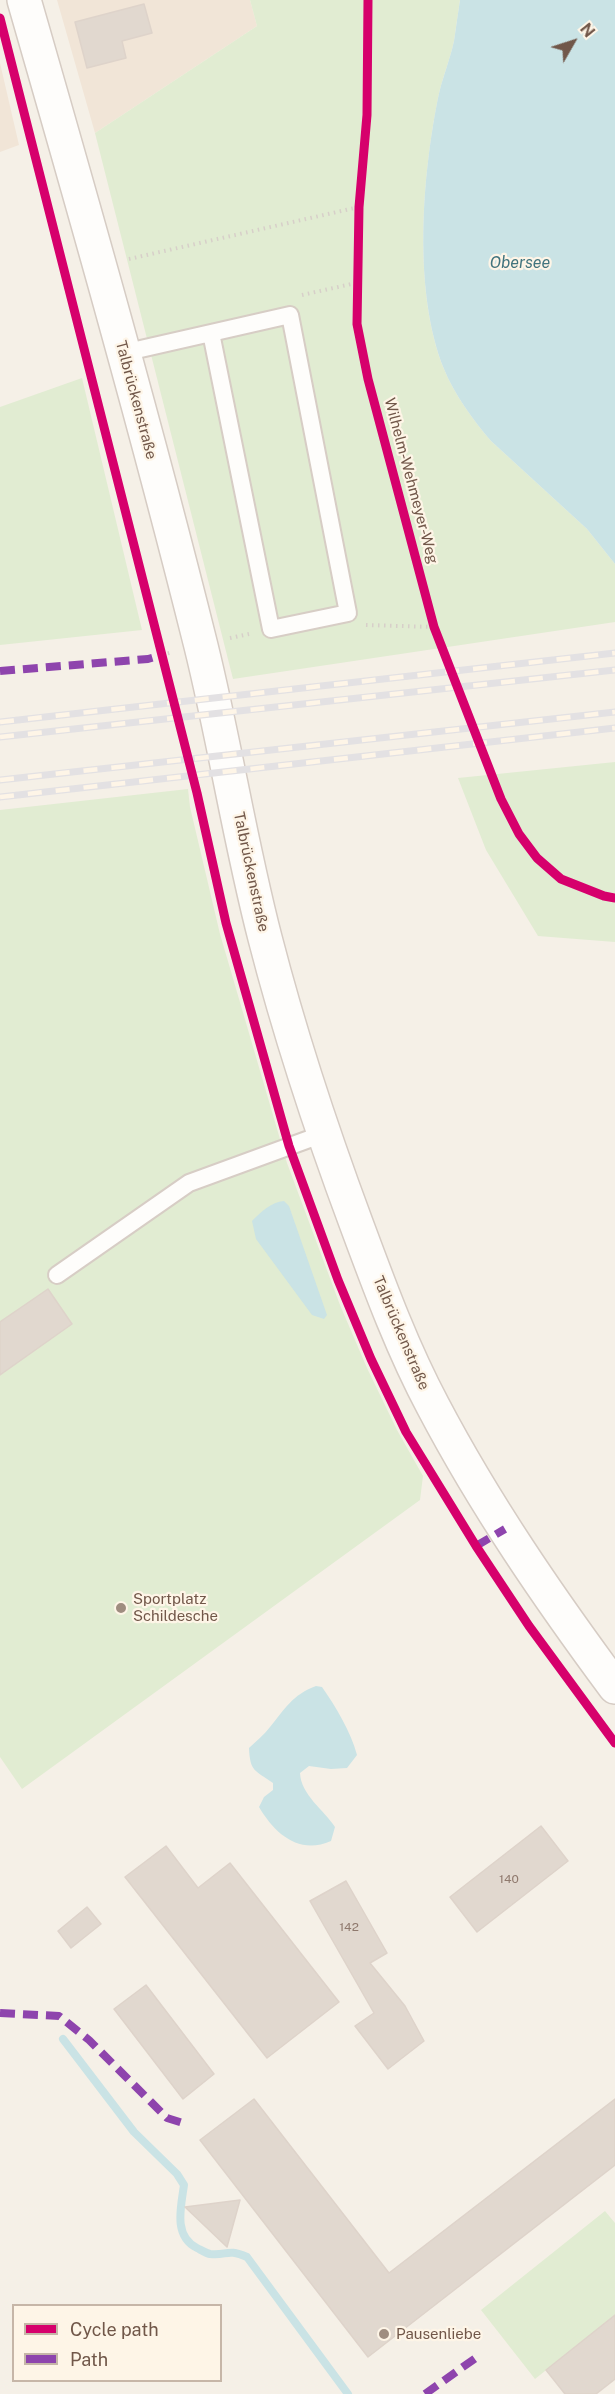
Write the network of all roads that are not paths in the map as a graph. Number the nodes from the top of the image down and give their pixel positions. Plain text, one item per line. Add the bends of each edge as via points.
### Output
1 (24, 0) edge
2 (211, 333) junction
3 (123, 353) junction
4 (323, 1134) junction
5 (57, 1275) dead end
6 (615, 1687) edge

1 - 3 main road, Talbrückenstraße
2 - 2 lane via 291,315 348,613 271,629
2 - 3 lane
3 - 4 main road, Talbrückenstraße via 201,644 264,935
4 - 5 lane via 189,1183
4 - 6 main road, Talbrückenstraße via 372,1268 431,1403 505,1529

